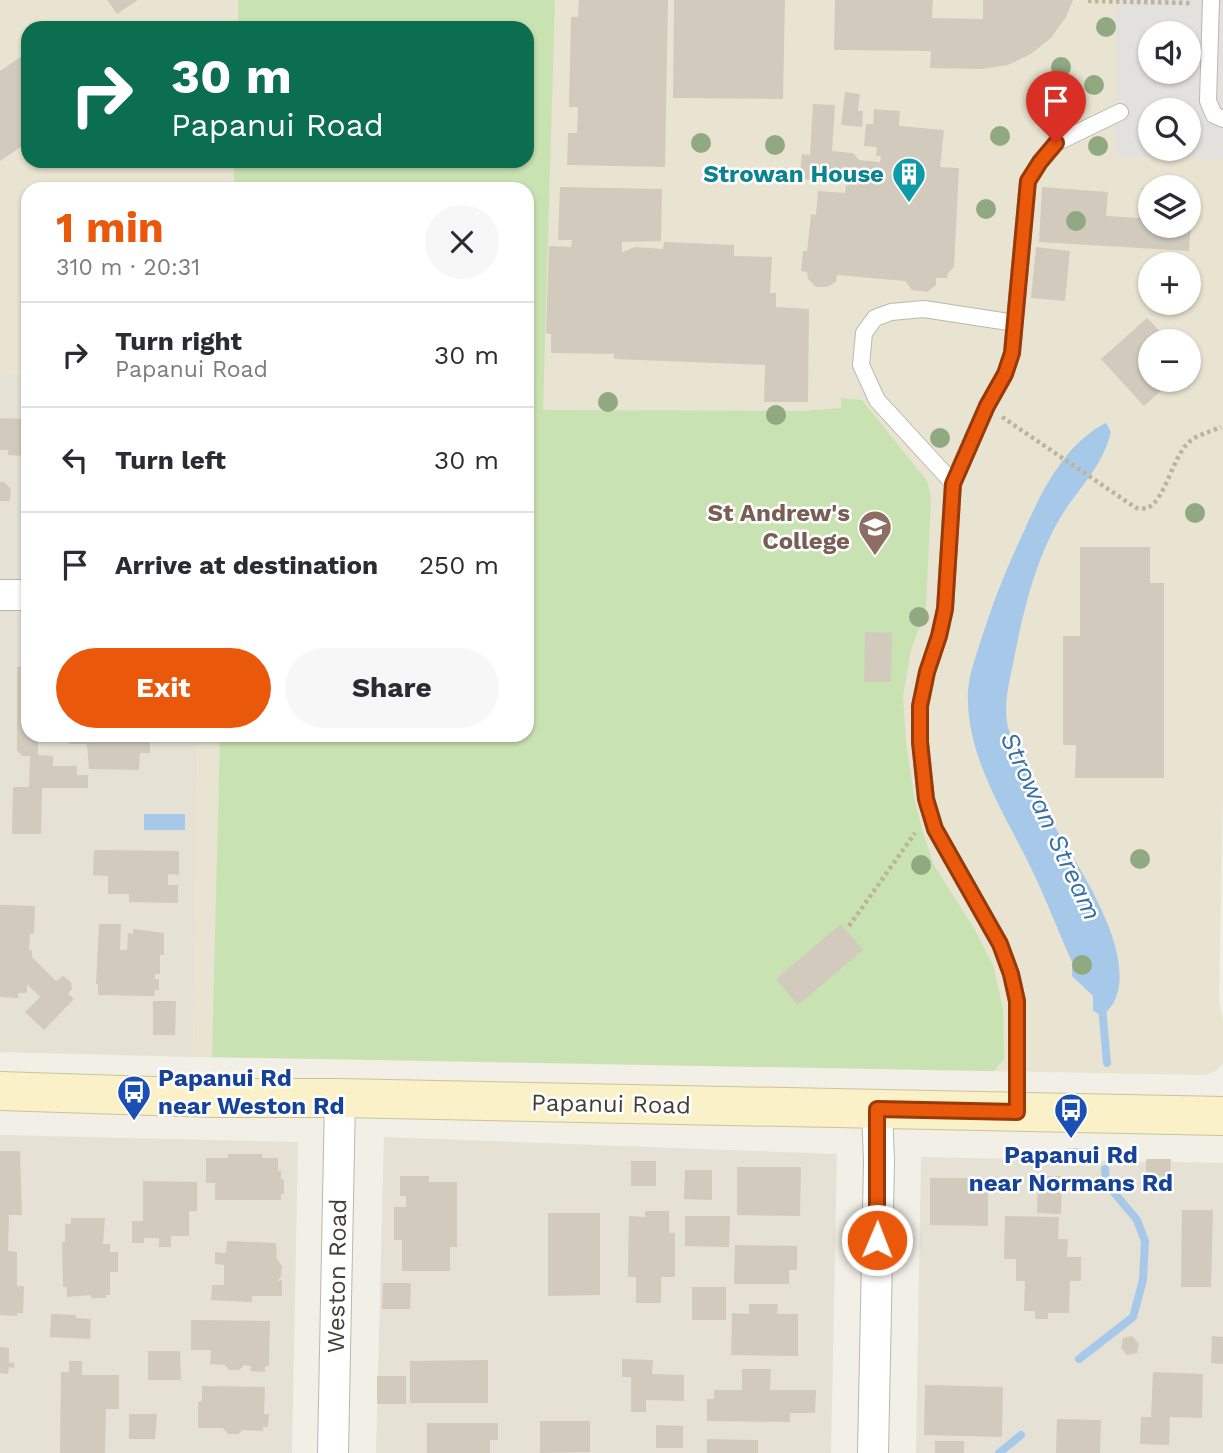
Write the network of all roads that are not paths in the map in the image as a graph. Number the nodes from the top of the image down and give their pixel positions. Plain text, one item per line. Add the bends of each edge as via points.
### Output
1 (1211, 2) edge
2 (1120, 112) dead end
3 (1223, 119) edge
4 (1015, 323) junction
5 (953, 484) junction
6 (0, 595) edge
7 (21, 595) edge
8 (0, 1091) edge
9 (340, 1098) junction
10 (877, 1109) junction
11 (1017, 1112) junction
12 (1223, 1116) edge
13 (333, 1453) edge
14 (873, 1453) edge

1 - 3 lane via 1208,101 1214,115
2 - 4 lane via 1056,143 1028,181
4 - 5 lane via 1005,374
4 - 5 lane via 924,309 875,318 864,333 861,365 877,400
5 - 11 lane via 945,609 920,706 922,773 935,829 1000,944 1011,974 1017,1001
6 - 7 street
8 - 9 main road, Papanui Road
9 - 10 main road, Papanui Road
9 - 13 street, Weston Road
10 - 11 main road, Papanui Road
10 - 14 street
11 - 12 main road, Papanui Road

